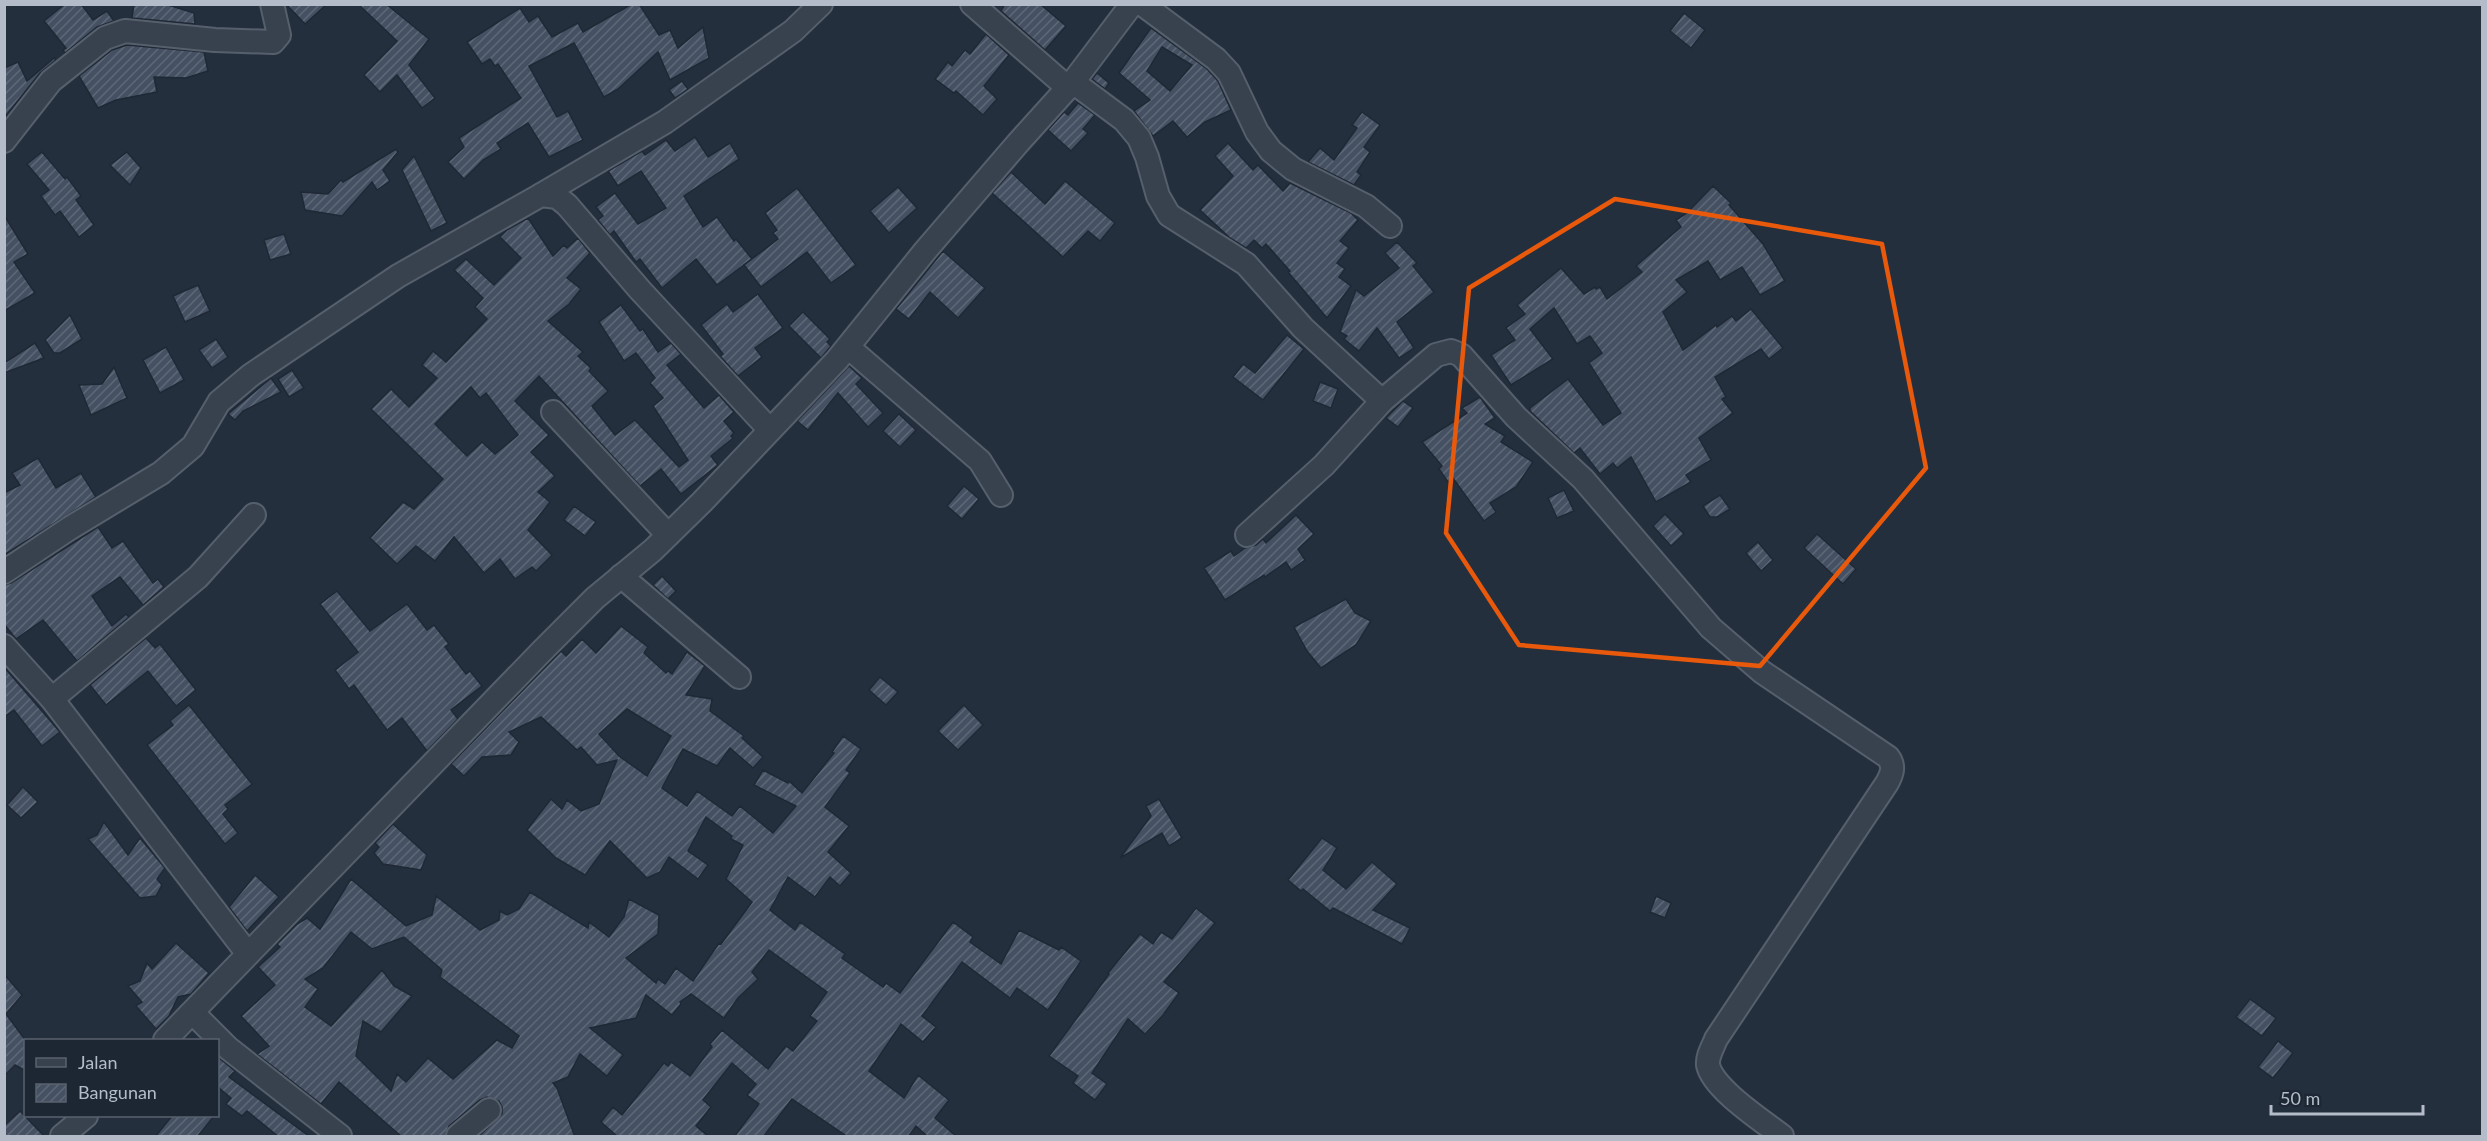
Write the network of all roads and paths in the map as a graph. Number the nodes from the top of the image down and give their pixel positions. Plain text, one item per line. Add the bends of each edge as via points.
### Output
1 (272, 4) edge
2 (821, 4) edge
3 (972, 4) edge
4 (1132, 4) edge
5 (1142, 4) edge
6 (1071, 85) junction
7 (4, 141) edge
8 (541, 195) junction
9 (1390, 226) dead end
10 (848, 347) junction
11 (1382, 401) junction
12 (553, 412) dead end
13 (770, 430) junction
14 (1001, 495) dead end
15 (254, 515) dead end
16 (668, 535) junction
17 (1247, 535) dead end
18 (4, 572) edge
19 (621, 576) junction
20 (4, 646) edge
21 (739, 678) dead end
22 (52, 699) junction
23 (248, 954) junction
24 (193, 1013) junction
25 (167, 1039) edge
26 (489, 1110) dead end
27 (85, 1117) edge
28 (62, 1137) edge
29 (340, 1137) edge
30 (458, 1137) edge
31 (1782, 1137) edge

1 - 7 street via 279,35 273,42 125,31 112,34 51,81
2 - 8 street via 793,31 665,122
3 - 6 street
4 - 6 street
5 - 9 street via 1229,73 1257,132 1271,151 1293,169 1366,206
6 - 10 street via 931,243
6 - 11 street via 1124,120 1138,138 1158,196 1169,214 1246,264 1303,328
8 - 13 street via 557,197 567,204 640,290
8 - 18 street via 398,276 251,375 219,402 193,446 161,472
10 - 13 street
10 - 14 street via 980,461
11 - 17 street via 1324,465
11 - 31 street via 1436,355 1451,351 1461,355 1516,417 1583,479 1711,628 1762,672 1892,762 1887,783 1710,1052 1707,1063 1721,1086
12 - 16 street
13 - 16 street
15 - 22 street via 198,577
16 - 19 street
19 - 21 street
19 - 23 street via 594,598
20 - 22 street
22 - 23 street
23 - 24 street
24 - 25 street
24 - 29 street via 228,1048
26 - 30 street
27 - 28 street

